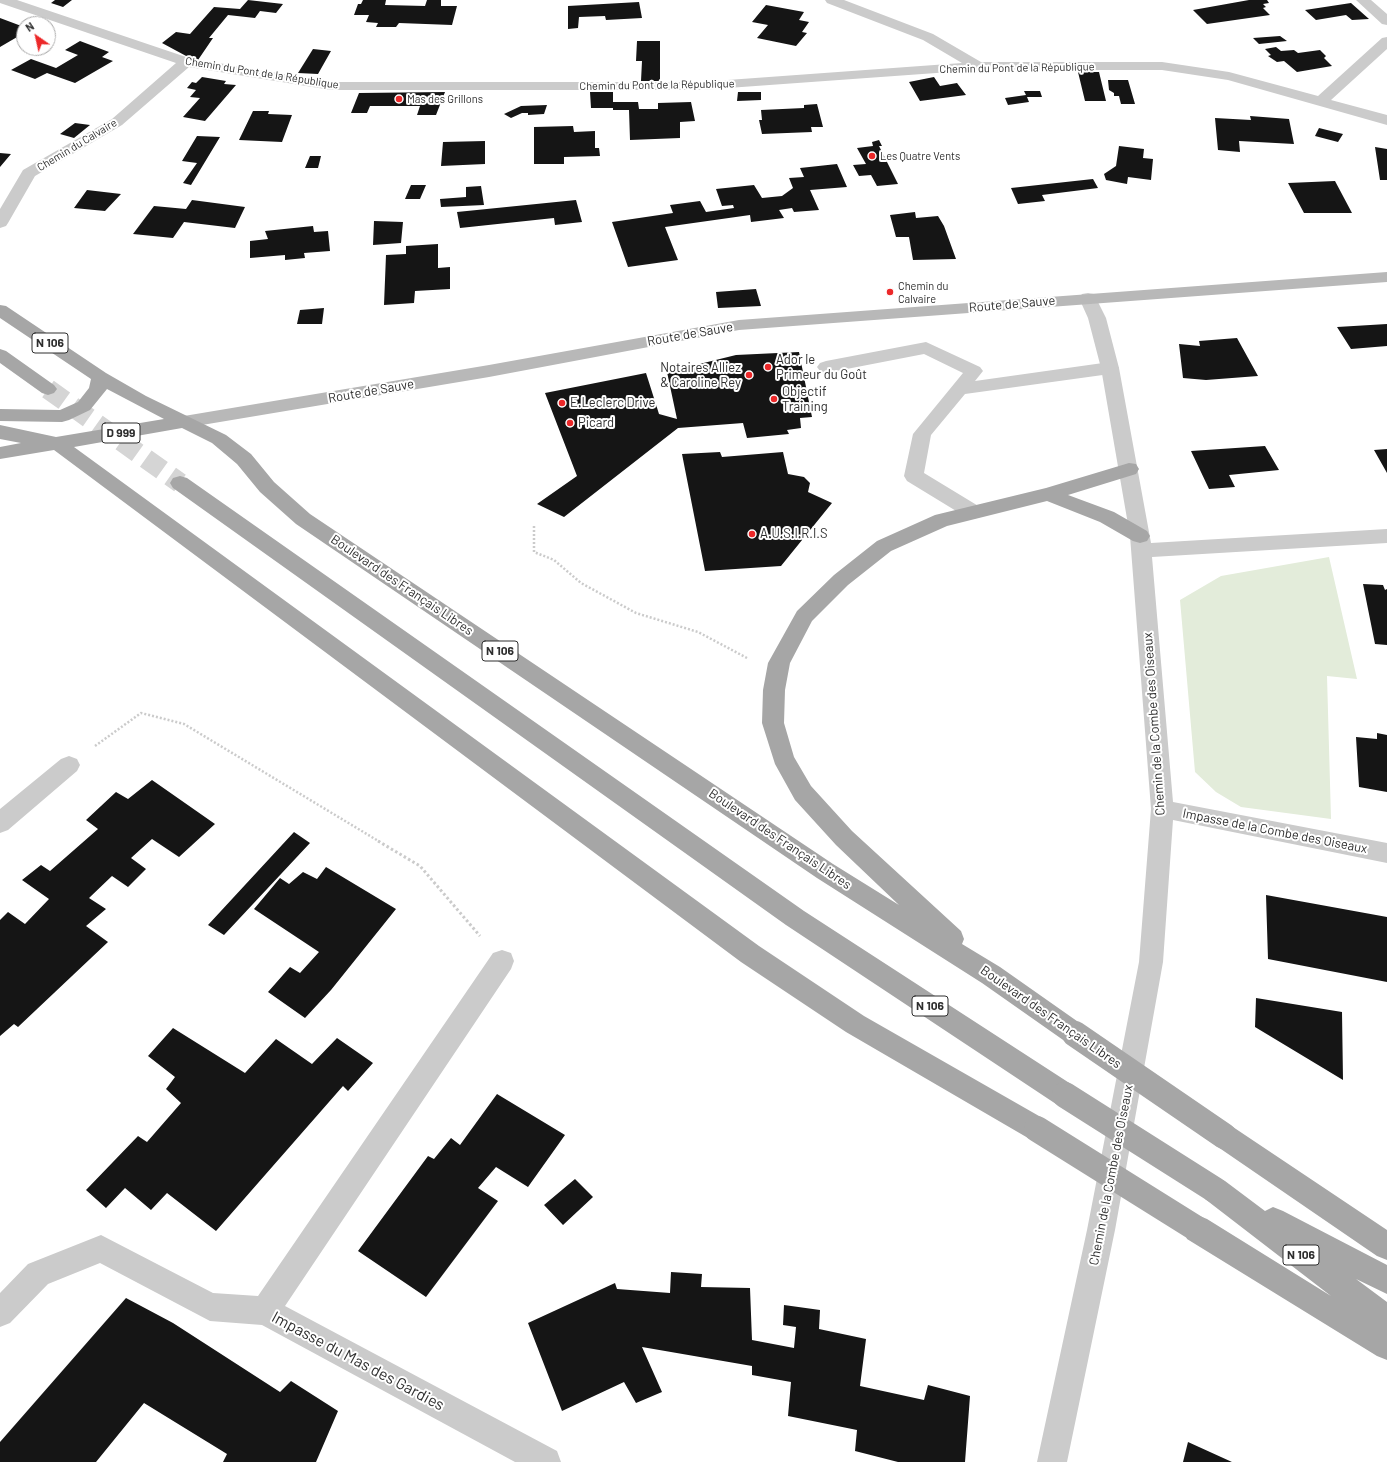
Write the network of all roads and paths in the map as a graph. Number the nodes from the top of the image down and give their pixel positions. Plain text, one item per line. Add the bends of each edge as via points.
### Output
1 (4, 0) edge
2 (832, 0) edge
3 (1363, 0) edge
4 (1387, 21) edge
5 (1387, 41) edge
6 (186, 62) junction
7 (978, 66) junction
8 (1321, 101) junction
9 (1387, 120) edge
10 (0, 223) edge
11 (1387, 277) edge
12 (1088, 298) junction
13 (0, 310) edge
14 (0, 355) edge
15 (826, 367) dead end
16 (1110, 368) junction
17 (100, 377) junction
18 (960, 388) junction
19 (48, 389) tunnel mouth
20 (0, 415) edge
21 (184, 422) junction
22 (0, 431) edge
23 (58, 444) junction
24 (0, 453) edge
25 (1129, 469) junction
26 (180, 483) tunnel mouth
27 (1048, 494) junction
28 (973, 512) junction
29 (534, 526) dead end
30 (1387, 536) edge
31 (1140, 544) junction
32 (777, 674) junction
33 (69, 765) joint
34 (1162, 809) junction
35 (0, 823) edge
36 (1387, 853) edge
37 (502, 961) joint
38 (991, 975) junction
39 (1215, 1190) junction
40 (1387, 1246) edge
41 (1387, 1280) edge
42 (265, 1311) junction
43 (0, 1313) edge
44 (1387, 1320) edge
45 (1387, 1346) edge
46 (546, 1462) edge
47 (1052, 1462) edge

1 - 6 street, Chemin du Pont de la République
2 - 7 street via 928,37
3 - 4 street
5 - 8 street
6 - 7 street, Chemin du Pont de la République via 331,86 700,86
6 - 10 street, Chemin du Calvaire via 117,122 29,173
7 - 8 street, Chemin du Pont de la République via 1162,66 1229,76
8 - 9 street, Chemin du Pont de la République
11 - 12 main road, Route de Sauve / D 999
12 - 16 street, Chemin de la Combe des Oiseaux via 1097,318
12 - 21 main road, Route de Sauve / D 999 via 739,325 489,371
13 - 17 main road, N 106
14 - 19 main road
15 - 18 street via 926,348 974,371
16 - 18 street
16 - 25 street, Chemin de la Combe des Oiseaux
17 - 20 main road via 98,390 84,406 62,416
17 - 21 main road, N 106
18 - 28 street via 922,434 914,476
21 - 23 main road, Route de Sauve / D 999
21 - 38 main road, Boulevard des Français Libres / N 106 via 219,440 244,459 267,487 303,519 825,870
22 - 23 main road
23 - 24 main road, Route de Sauve / D 999
23 - 45 main road, bridge via 750,954 855,1024 1037,1129
25 - 27 main road
25 - 31 street, Chemin de la Combe des Oiseaux
26 - 39 main road, N 106, bridge via 795,918
27 - 28 main road
27 - 31 main road via 1107,517
28 - 32 main road via 942,520 884,546 841,580 804,616 779,663
29 - 32 path via 534,552 554,560 581,583 636,613 698,632
30 - 31 street
31 - 34 street, Chemin de la Combe des Oiseaux
32 - 38 main road via 773,723 783,758 803,793 844,838
33 - 35 street
33 - 37 path via 141,713 184,724 420,866
34 - 36 street, Impasse de la Combe des Oiseaux
34 - 47 street, Chemin de la Combe des Oiseaux via 1152,962 1101,1230
37 - 42 street
38 - 40 main road, Boulevard des Français Libres / N 106, bridge
39 - 41 main road, N 106
39 - 44 main road, N 106
42 - 43 street, Impasse du Mas des Gardies via 210,1307 101,1249 38,1274
42 - 46 street, Impasse du Mas des Gardies

